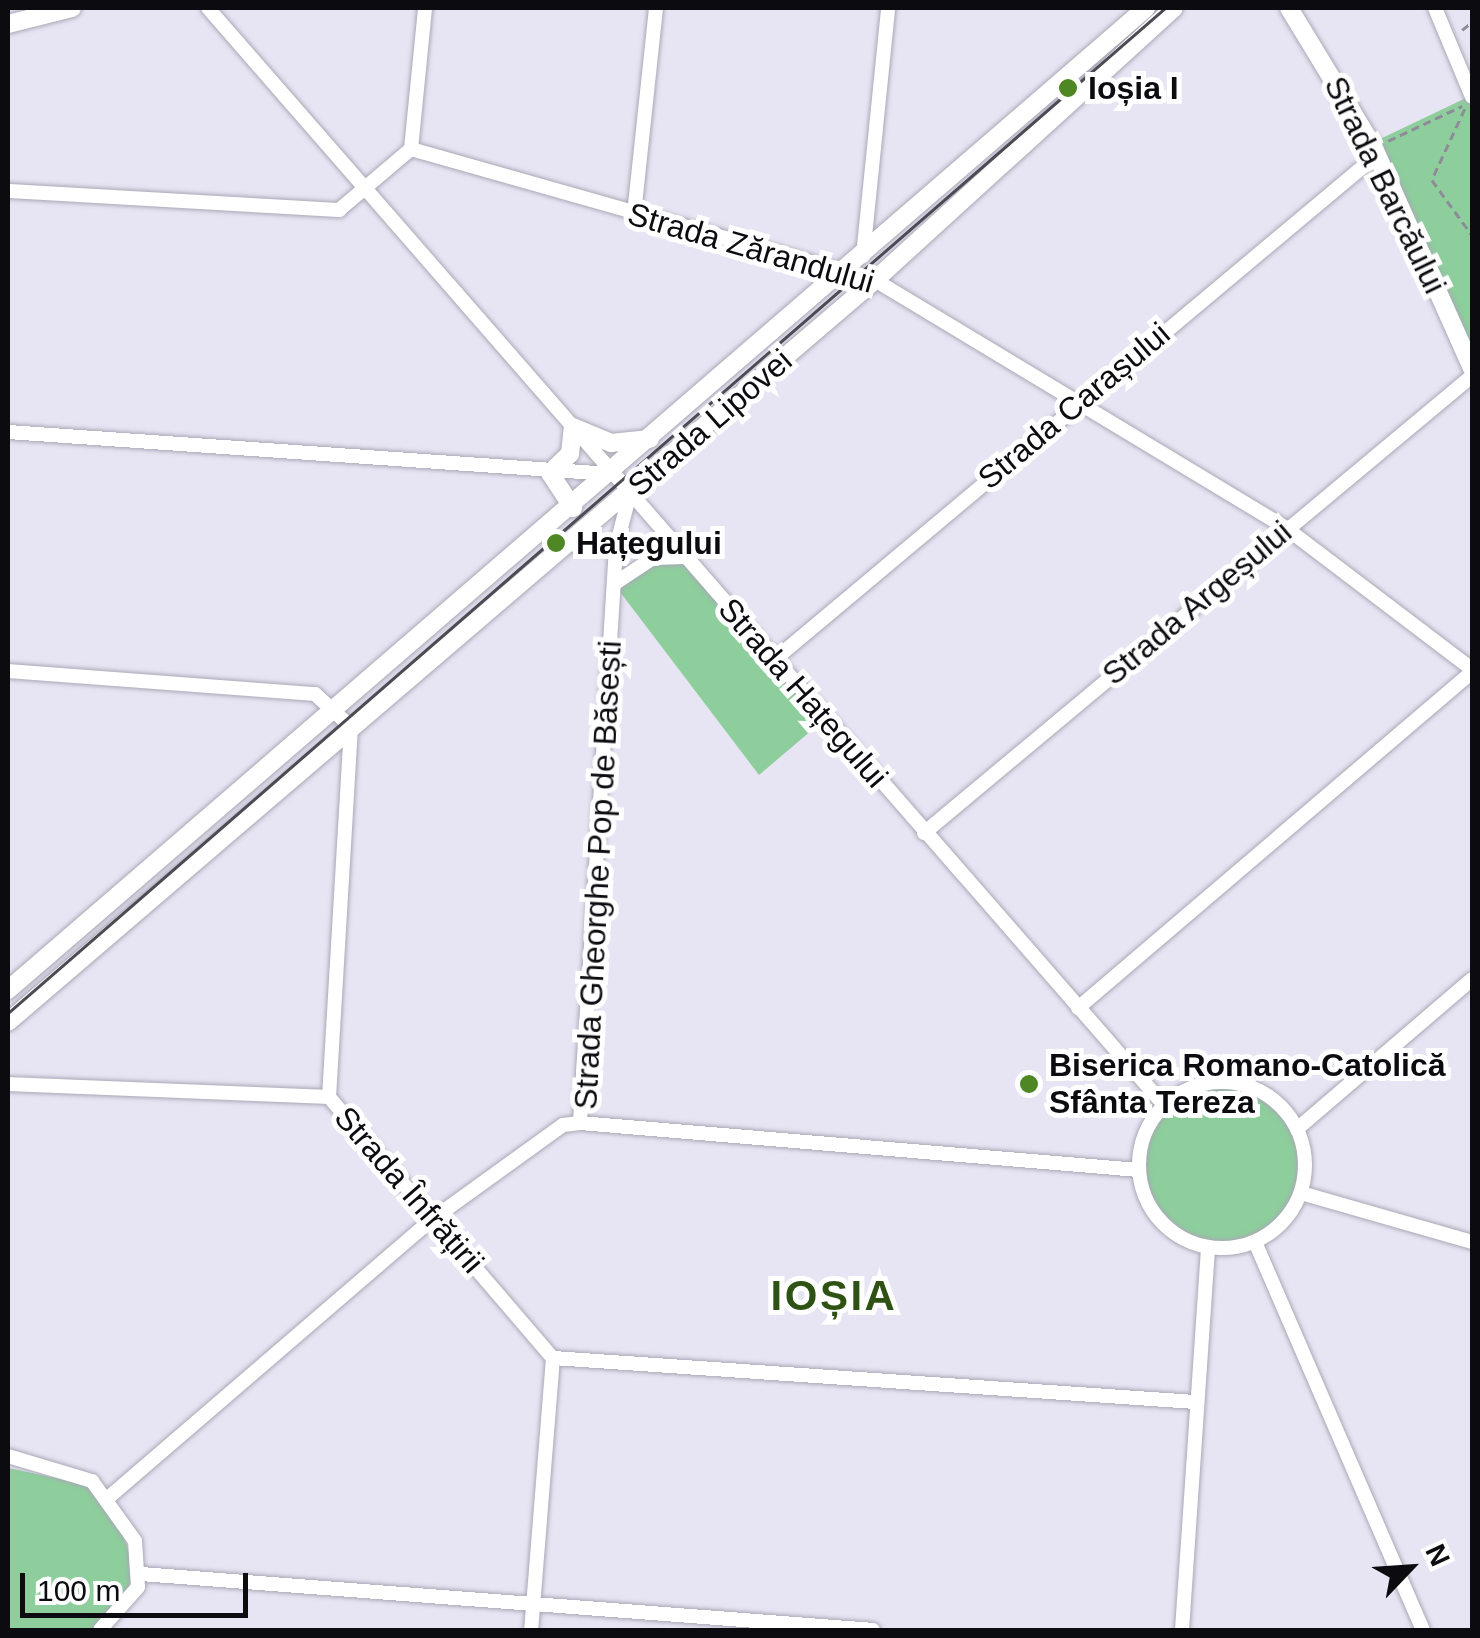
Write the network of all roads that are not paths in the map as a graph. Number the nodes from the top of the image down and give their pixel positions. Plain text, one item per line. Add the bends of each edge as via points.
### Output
1 (72, 8) edge
2 (208, 8) edge
3 (426, 8) edge
4 (656, 8) edge
5 (888, 8) edge
6 (1146, 8) edge
7 (1174, 8) edge
8 (1289, 8) edge
9 (1435, 8) edge
10 (8, 24) edge
11 (1472, 97) edge
12 (411, 149) junction
13 (1386, 157) junction
14 (368, 186) junction
15 (8, 191) edge
16 (634, 214) junction
17 (863, 257) junction
18 (846, 272) junction
19 (875, 280) junction
20 (1472, 368) edge
21 (1472, 376) edge
22 (1075, 403) junction
23 (572, 428) junction
24 (8, 432) edge
25 (656, 438) junction
26 (550, 473) junction
27 (613, 474) junction
28 (630, 493) junction
29 (573, 508) junction
30 (1286, 528) junction
31 (569, 542) junction
32 (616, 546) junction
33 (684, 557) junction
34 (614, 584) junction
35 (774, 660) junction
36 (8, 670) edge
37 (1472, 671) edge
38 (335, 709) junction
39 (351, 727) junction
40 (924, 833) junction
41 (1472, 979) edge
42 (8, 990) edge
43 (1078, 1008) junction
44 (8, 1022) edge
45 (8, 1084) edge
46 (329, 1097) junction
47 (1164, 1105) junction
48 (580, 1123) junction
49 (1297, 1129) junction
50 (1139, 1170) junction
51 (1301, 1192) junction
52 (434, 1218) junction
53 (1255, 1242) junction
54 (1472, 1242) edge
55 (1208, 1247) junction
56 (552, 1358) junction
57 (1195, 1402) junction
58 (8, 1456) edge
59 (108, 1498) junction
60 (141, 1574) junction
61 (533, 1604) junction
62 (100, 1630) edge
63 (531, 1630) edge
64 (872, 1630) edge
65 (1182, 1630) edge
66 (1423, 1630) edge

1 - 10 street
2 - 14 street, Strada Hațegului
3 - 12 street
4 - 16 street
5 - 17 street
6 - 17 street, Strada Lipovei
7 - 19 street, Strada Lipovei
8 - 13 street, Strada Barcăului
9 - 11 street
12 - 14 street
12 - 16 street, Strada Zărandului
13 - 20 street, Strada Barcăului
13 - 22 street, Strada Carașului
14 - 15 street via 340,210
14 - 23 street, Strada Hațegului
16 - 18 street, Strada Zărandului
17 - 18 street, Strada Lipovei
18 - 19 street, Strada Zărandului
18 - 25 street, Strada Lipovei
19 - 22 street, Strada Zărandului
19 - 28 street, Strada Lipovei
21 - 30 street, Strada Argeșului
22 - 30 street, Strada Zărandului
22 - 35 street, Strada Carașului
23 - 25 street via 611,443
23 - 26 street via 570,454
23 - 27 street, Strada Hațegului
24 - 26 street
25 - 27 street, Strada Lipovei
26 - 27 street
26 - 29 street
27 - 28 street, Strada Hațegului
27 - 29 street, Strada Lipovei
28 - 31 street, Strada Lipovei
28 - 32 street, Strada Gheorghe Pop de Băsești
28 - 33 street, Strada Hațegului
29 - 38 street, Strada Lipovei
30 - 37 street, Strada Zărandului
30 - 40 street, Strada Argeșului
31 - 32 street
31 - 39 street, Strada Lipovei
32 - 34 street, Strada Gheorghe Pop de Băsești
33 - 34 street via 653,558
33 - 35 street, Strada Hațegului
34 - 48 street, Strada Gheorghe Pop de Băsești
35 - 40 street, Strada Hațegului
36 - 38 street via 316,694
37 - 43 street
38 - 39 street
38 - 42 street, Strada Lipovei
39 - 44 street, Strada Lipovei
39 - 46 street, Strada Înfrățirii
40 - 43 street, Strada Hațegului
41 - 49 street
43 - 47 street, Strada Hațegului
45 - 46 street
46 - 52 street, Strada Înfrățirii
47 - 49 street via 1212,1082 1240,1083 1266,1094
47 - 50 street via 1148,1126
48 - 50 street, Strada Gheorghe Pop de Băsești
48 - 52 street via 562,1125
49 - 51 street
50 - 55 street via 1153,1212
51 - 53 street
51 - 54 street
52 - 56 street, Strada Înfrățirii
52 - 59 street
53 - 55 street
53 - 66 street
55 - 57 street
56 - 57 street
56 - 61 street
57 - 65 street
58 - 59 street via 76,1471
59 - 60 street via 134,1540
60 - 61 street
60 - 62 street via 130,1602
61 - 63 street
61 - 64 street

